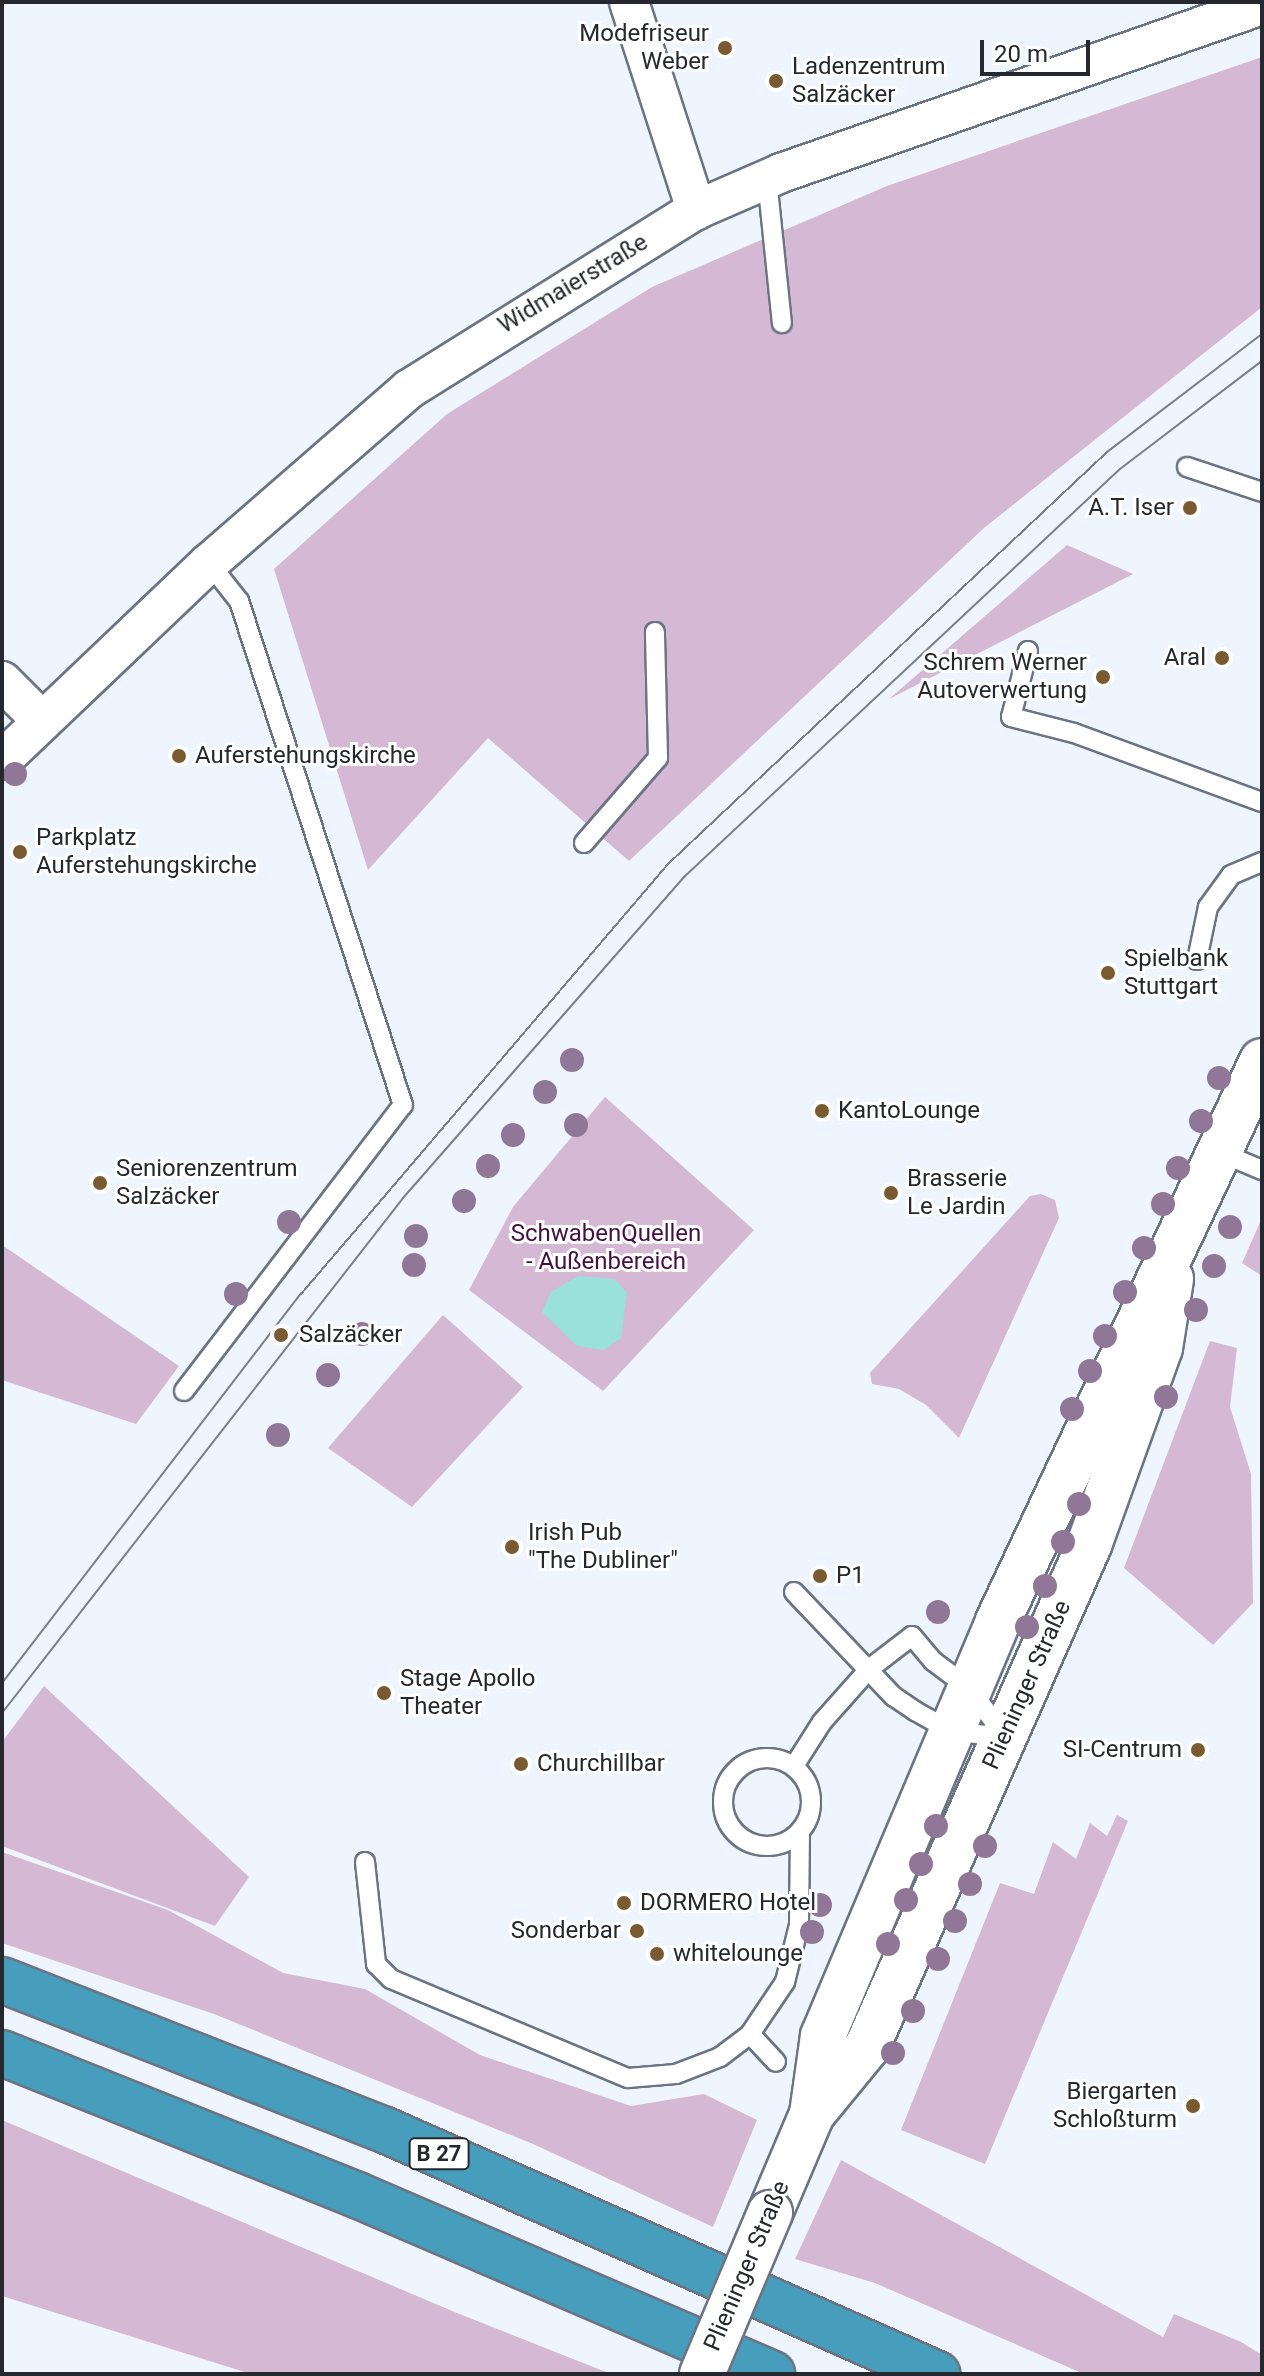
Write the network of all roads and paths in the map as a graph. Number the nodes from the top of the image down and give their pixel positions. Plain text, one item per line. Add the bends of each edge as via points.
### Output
1 (629, 2) edge
2 (1262, 5) edge
3 (767, 179) junction
4 (696, 210) junction
5 (782, 323) dead end
6 (1187, 467) dead end
7 (1262, 492) edge
8 (209, 563) junction
9 (655, 632) dead end
10 (1028, 651) dead end
11 (2, 681) edge
12 (42, 721) junction
13 (2, 760) edge
14 (1262, 802) edge
15 (584, 843) dead end
16 (1262, 862) edge
17 (1197, 960) dead end
18 (1262, 1061) edge
19 (1217, 1151) junction
20 (1262, 1170) edge
21 (1179, 1229) junction
22 (184, 1391) dead end
23 (1079, 1441) junction
24 (1120, 1460) junction
25 (794, 1592) dead end
26 (869, 1669) junction
27 (969, 1688) junction
28 (951, 1731) junction
29 (1006, 1738) junction
30 (794, 1766) junction
31 (800, 1832) junction
32 (365, 1862) dead end
33 (2, 1980) edge
34 (750, 2034) junction
35 (2, 2053) edge
36 (776, 2062) dead end
37 (812, 2114) junction
38 (702, 2374) edge
39 (772, 2374) edge
40 (937, 2374) edge

1 - 4 street
2 - 3 street, Widmaierstraße
3 - 4 street, Widmaierstraße
3 - 5 lane
4 - 8 street, Widmaierstraße via 409,389
6 - 7 lane
8 - 12 street, Widmaierstraße
8 - 22 lane via 239,601 403,1105
9 - 15 lane via 658,758
10 - 14 lane via 1011,717 1074,733
11 - 12 street
12 - 13 street, Widmaierstraße
16 - 17 lane via 1231,875 1208,907
18 - 19 main road, Plieninger Straße
19 - 20 lane
19 - 21 main road, Plieninger Straße
21 - 23 main road, Plieninger Straße
21 - 24 main road, Plieninger Straße via 1160,1348
23 - 24 main road via 1104,1446
23 - 27 main road, Plieninger Straße
24 - 29 main road, Plieninger Straße
25 - 26 lane
26 - 27 lane via 912,1636 933,1661
26 - 28 lane via 893,1696
26 - 30 lane via 822,1722
27 - 28 main road, Plieninger Straße
27 - 29 lane
28 - 29 lane
28 - 37 main road, Plieninger Straße via 823,2036
29 - 37 main road, Plieninger Straße via 867,2047
30 - 31 lane via 809,1785 811,1810
30 - 31 lane via 774,1757 751,1760 732,1774 723,1794 725,1817 738,1836 758,1846 781,1845
31 - 34 lane via 799,1925 785,1982
32 - 34 lane via 376,1964 391,1979 628,2078 676,2074 720,2057
33 - 40 highway, B 27 via 385,2130
34 - 36 lane
35 - 39 highway via 357,2195
37 - 38 main road, Plieninger Straße, bridge

